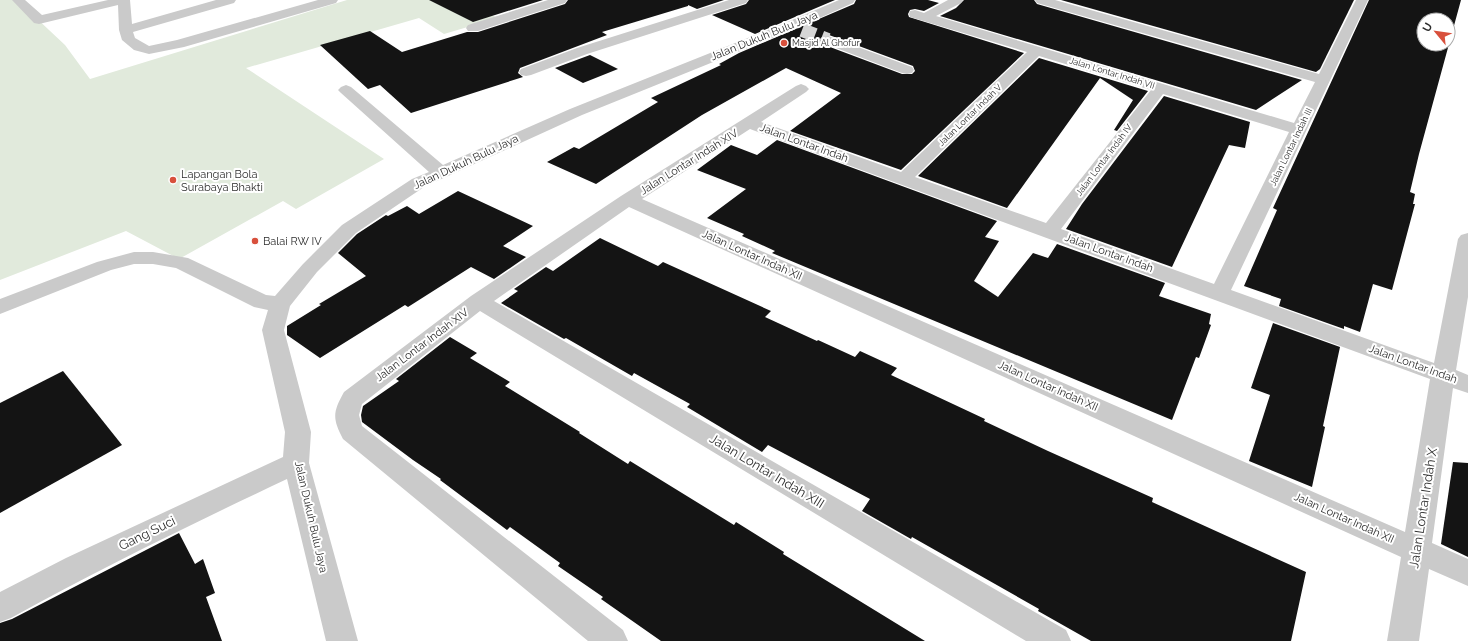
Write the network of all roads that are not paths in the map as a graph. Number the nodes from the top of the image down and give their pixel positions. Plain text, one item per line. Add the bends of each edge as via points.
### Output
1 (18, 0) edge
2 (124, 0) edge
3 (230, 0) edge
4 (332, 0) edge
5 (561, 0) edge
6 (742, 0) edge
7 (849, 0) edge
8 (957, 0) edge
9 (1041, 0) edge
10 (1362, 0) edge
11 (473, 28) dead end
12 (126, 30) junction
13 (828, 40) tunnel mouth
14 (1036, 51) junction
15 (907, 70) dead end
16 (526, 72) dead end
17 (1323, 80) junction
18 (1160, 88) junction
19 (801, 89) dead end
20 (346, 90) dead end
21 (750, 123) junction
22 (1299, 130) junction
23 (441, 173) junction
24 (903, 179) junction
25 (628, 200) junction
26 (1049, 232) junction
27 (1468, 241) edge
28 (1219, 294) junction
29 (479, 302) junction
30 (280, 304) junction
31 (0, 307) edge
32 (1443, 375) junction
33 (1468, 384) edge
34 (296, 463) junction
35 (1417, 550) junction
36 (1468, 572) edge
37 (0, 608) edge
38 (342, 641) edge
39 (612, 641) edge
40 (1055, 641) edge
41 (1403, 641) edge

1 - 2 street via 39,20
2 - 12 street
3 - 12 street
4 - 12 street via 148,50 138,47 129,40
5 - 11 street
6 - 16 street via 582,51
7 - 23 street, Jalan Dukuh Bulu Jaya via 796,28 576,112
8 - 14 street, Jalan Lontar Indah VII via 920,16
9 - 17 street
10 - 17 street, Jalan Lontar Indah III
13 - 15 street
14 - 18 street, Jalan Lontar Indah VII
14 - 24 street, Jalan Lontar Indah V
17 - 22 street, Jalan Lontar Indah III
18 - 22 street, Jalan Lontar Indah VII
18 - 26 street, Jalan Lontar Indah IV
19 - 21 street, Jalan Lontar Indah XIV
20 - 23 street
21 - 24 street, Jalan Lontar Indah
21 - 25 street, Jalan Lontar Indah XIV
22 - 28 street, Jalan Lontar Indah III
23 - 30 street, Jalan Dukuh Bulu Jaya via 418,183 349,229 310,268
24 - 26 street, Jalan Lontar Indah
25 - 29 street, Jalan Lontar Indah XIV
25 - 35 street, Jalan Lontar Indah XII
26 - 28 street, Jalan Lontar Indah
27 - 32 street, Jalan Lontar Indah X
28 - 32 street, Jalan Lontar Indah
29 - 39 street, Jalan Lontar Indah XIV via 353,398 346,409 347,421 352,432
29 - 40 street, Jalan Lontar Indah XIII
30 - 31 street via 262,302 181,262 134,258 104,266
30 - 34 street, Jalan Dukuh Bulu Jaya via 273,330 298,432
32 - 33 street, Jalan Lontar Indah
32 - 35 street, Jalan Lontar Indah X
34 - 37 street, Gang Suci via 153,530
34 - 38 street, Jalan Dukuh Bulu Jaya
35 - 36 street, Jalan Lontar Indah XII
35 - 41 street, Jalan Lontar Indah X

